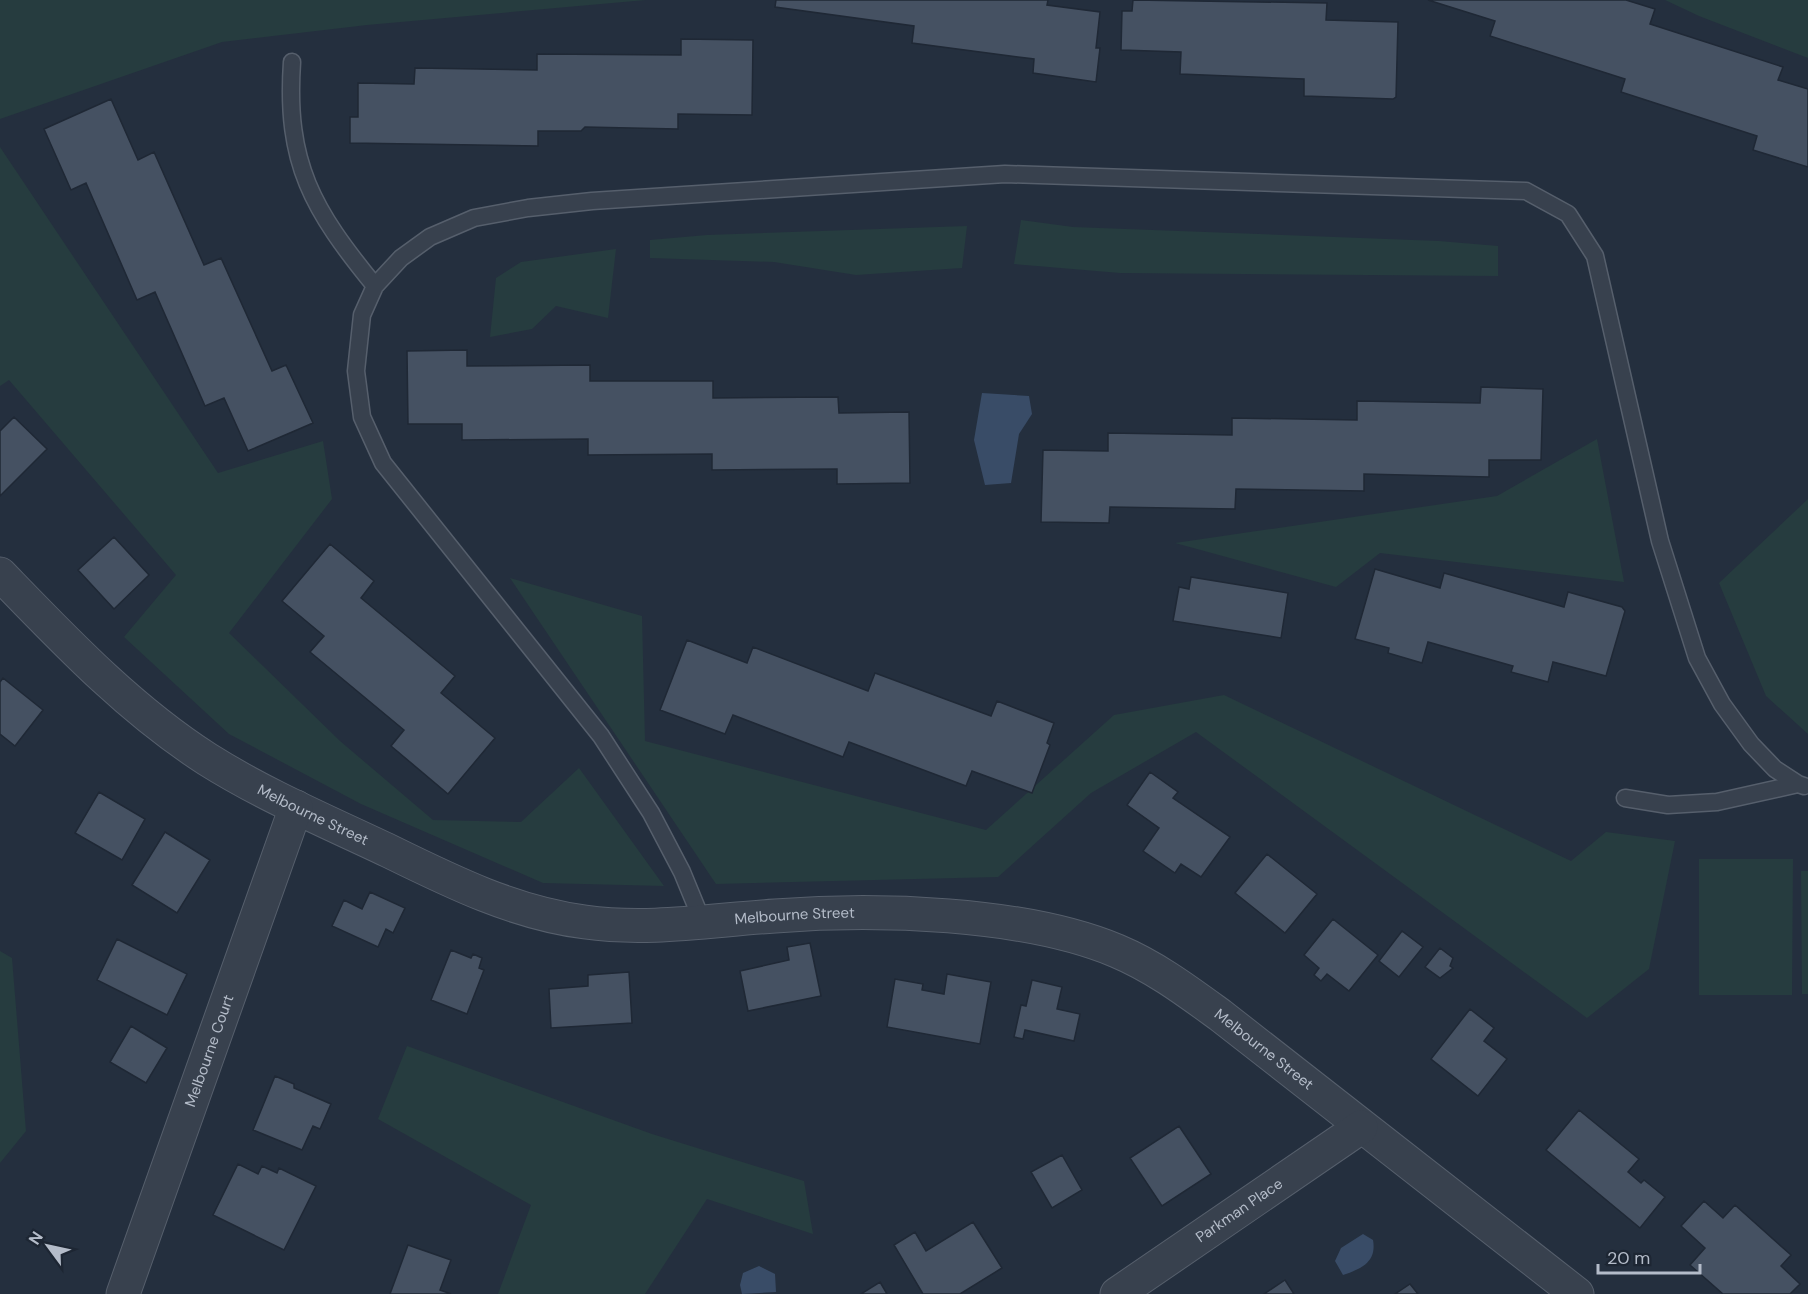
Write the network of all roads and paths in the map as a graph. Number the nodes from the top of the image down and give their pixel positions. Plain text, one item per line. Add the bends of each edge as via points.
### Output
1 (292, 62) dead end
2 (375, 286) junction
3 (0, 574) edge
4 (1803, 786) edge
5 (1625, 798) dead end
6 (296, 807) junction
7 (703, 923) junction
8 (1361, 1127) junction
9 (123, 1294) edge
10 (1117, 1294) edge
11 (1577, 1294) edge

1 - 2 lane via 289,100 302,175 334,236
2 - 4 lane via 401,258 430,237 474,218 592,201 1005,174 1526,191 1568,214 1594,256 1660,541 1697,658 1722,704 1751,744 1775,769
2 - 7 lane via 362,315 356,371 362,417 383,463 601,736 651,813
3 - 6 street, Melbourne Street via 138,708 208,759
4 - 5 lane via 1716,802 1668,805
6 - 7 street, Melbourne Street via 490,898 540,915 589,923
6 - 9 street, Melbourne Court
7 - 8 street, Melbourne Street via 831,913 926,915 1017,925 1085,940 1132,958 1176,983
8 - 10 street, Parkman Place
8 - 11 street, Melbourne Street

